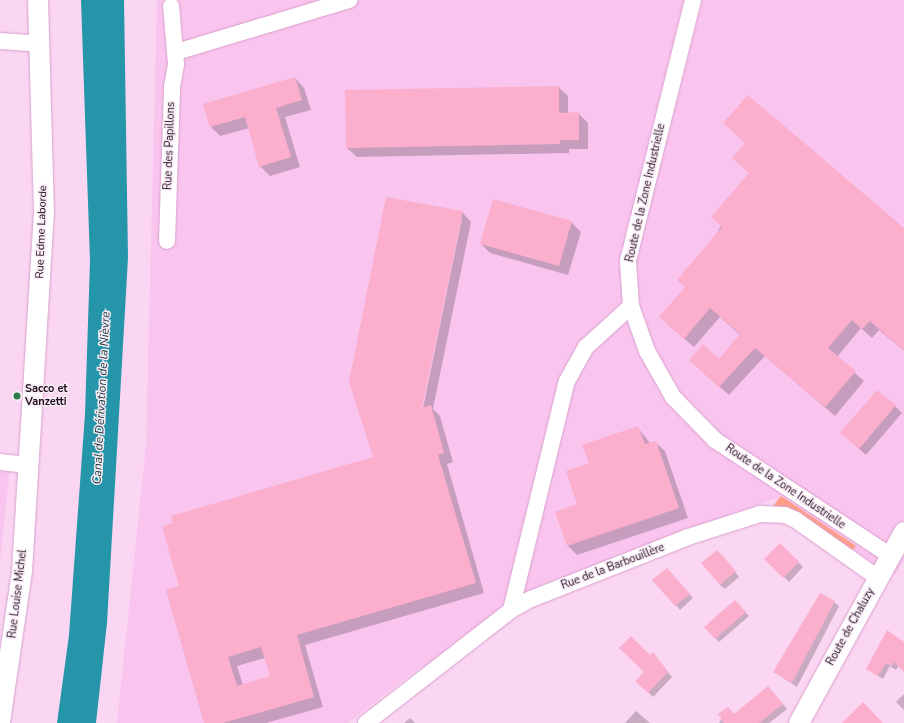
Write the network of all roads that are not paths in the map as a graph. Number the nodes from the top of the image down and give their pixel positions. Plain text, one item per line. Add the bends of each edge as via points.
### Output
1 (38, 0) edge
2 (349, 0) edge
3 (693, 0) edge
4 (171, 6) dead end
5 (0, 41) edge
6 (39, 44) junction
7 (176, 52) junction
8 (167, 241) dead end
9 (631, 306) junction
10 (0, 462) edge
11 (28, 465) junction
12 (904, 532) edge
13 (891, 556) junction
14 (878, 578) junction
15 (511, 610) junction
16 (0, 722) edge
17 (366, 723) edge
18 (799, 723) edge

1 - 6 street, Rue Edme Laborde
2 - 7 street
3 - 9 street, Route de la Zone Industrielle via 628,261
4 - 7 street, Rue des Papillons
5 - 6 street
6 - 11 street, Rue Edme Laborde via 44,214
7 - 8 street, Rue des Papillons
9 - 13 street, Route de la Zone Industrielle via 647,351 673,397 716,440
9 - 15 street via 586,347 567,381
10 - 11 street
11 - 16 street, Rue Louise Michel via 22,571
12 - 13 street, Route de Chaluzy
13 - 14 street, Route de Chaluzy
14 - 15 street, Rue de la Barbouillère via 796,520 785,515 760,514 688,537 531,599
14 - 18 street, Route de Chaluzy
15 - 17 street, Rue de la Barbouillère

